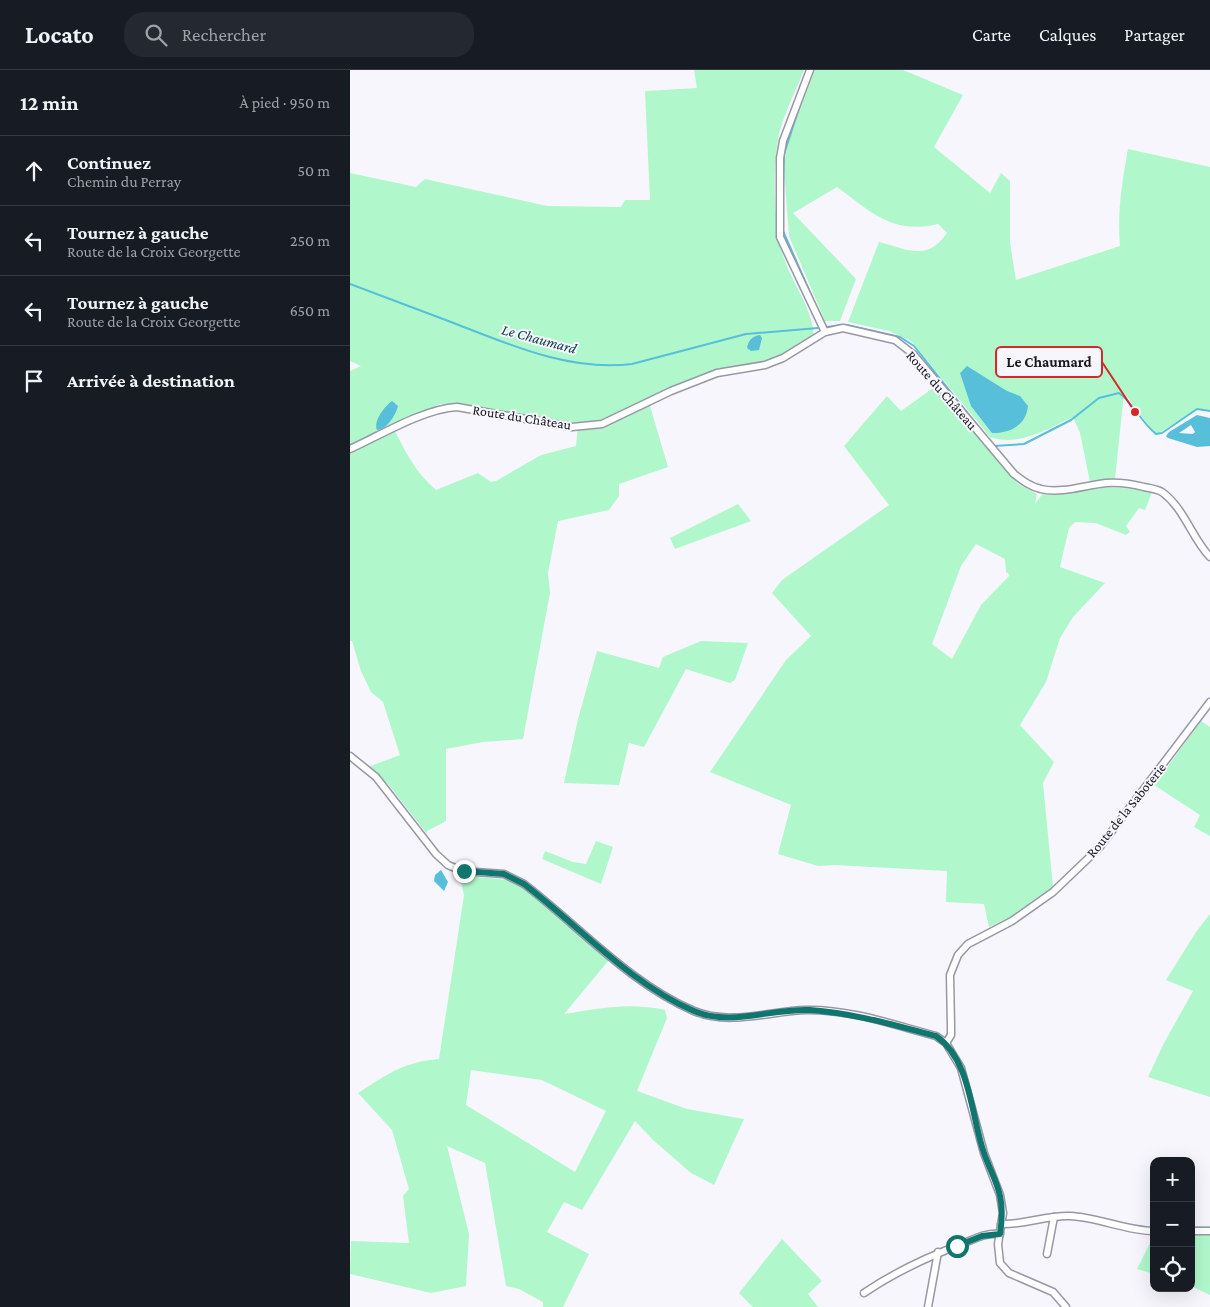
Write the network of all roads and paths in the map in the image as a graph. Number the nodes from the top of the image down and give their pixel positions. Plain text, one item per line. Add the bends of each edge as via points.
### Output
1 (810, 70) edge
2 (825, 332) junction
3 (350, 449) edge
4 (1210, 557) edge
5 (1210, 702) edge
6 (350, 756) edge
7 (946, 1043) junction
8 (1054, 1217) junction
9 (1001, 1224) junction
10 (1150, 1230) edge
11 (1195, 1231) edge
12 (1210, 1231) edge
13 (1000, 1234) junction
14 (938, 1252) junction
15 (1047, 1254) dead end
16 (864, 1293) dead end
17 (928, 1307) edge
18 (1066, 1307) edge

1 - 2 street via 783,141 780,237
2 - 3 street, Route du Château via 783,358 765,365 717,373 602,424 572,427 457,406 420,417
2 - 4 street, Route du Château via 843,328 894,340 914,354 1014,474 1031,486 1060,490 1109,482 1160,491 1175,503
5 - 7 street, Route de la Saboterie via 1099,848 1053,892 1012,921 968,944 958,955 950,975 952,1027
6 - 7 street via 376,777 448,865 462,871 504,874 524,884 648,985 694,1011 728,1017 807,1010 845,1013 936,1036
7 - 9 street via 961,1068 984,1152 996,1182 1003,1213
8 - 9 street
8 - 10 street via 1071,1216
8 - 15 street
9 - 13 street
11 - 12 street
13 - 14 street via 982,1236
13 - 18 street via 998,1254 1004,1269 1053,1292
14 - 16 street via 896,1271
14 - 17 street

